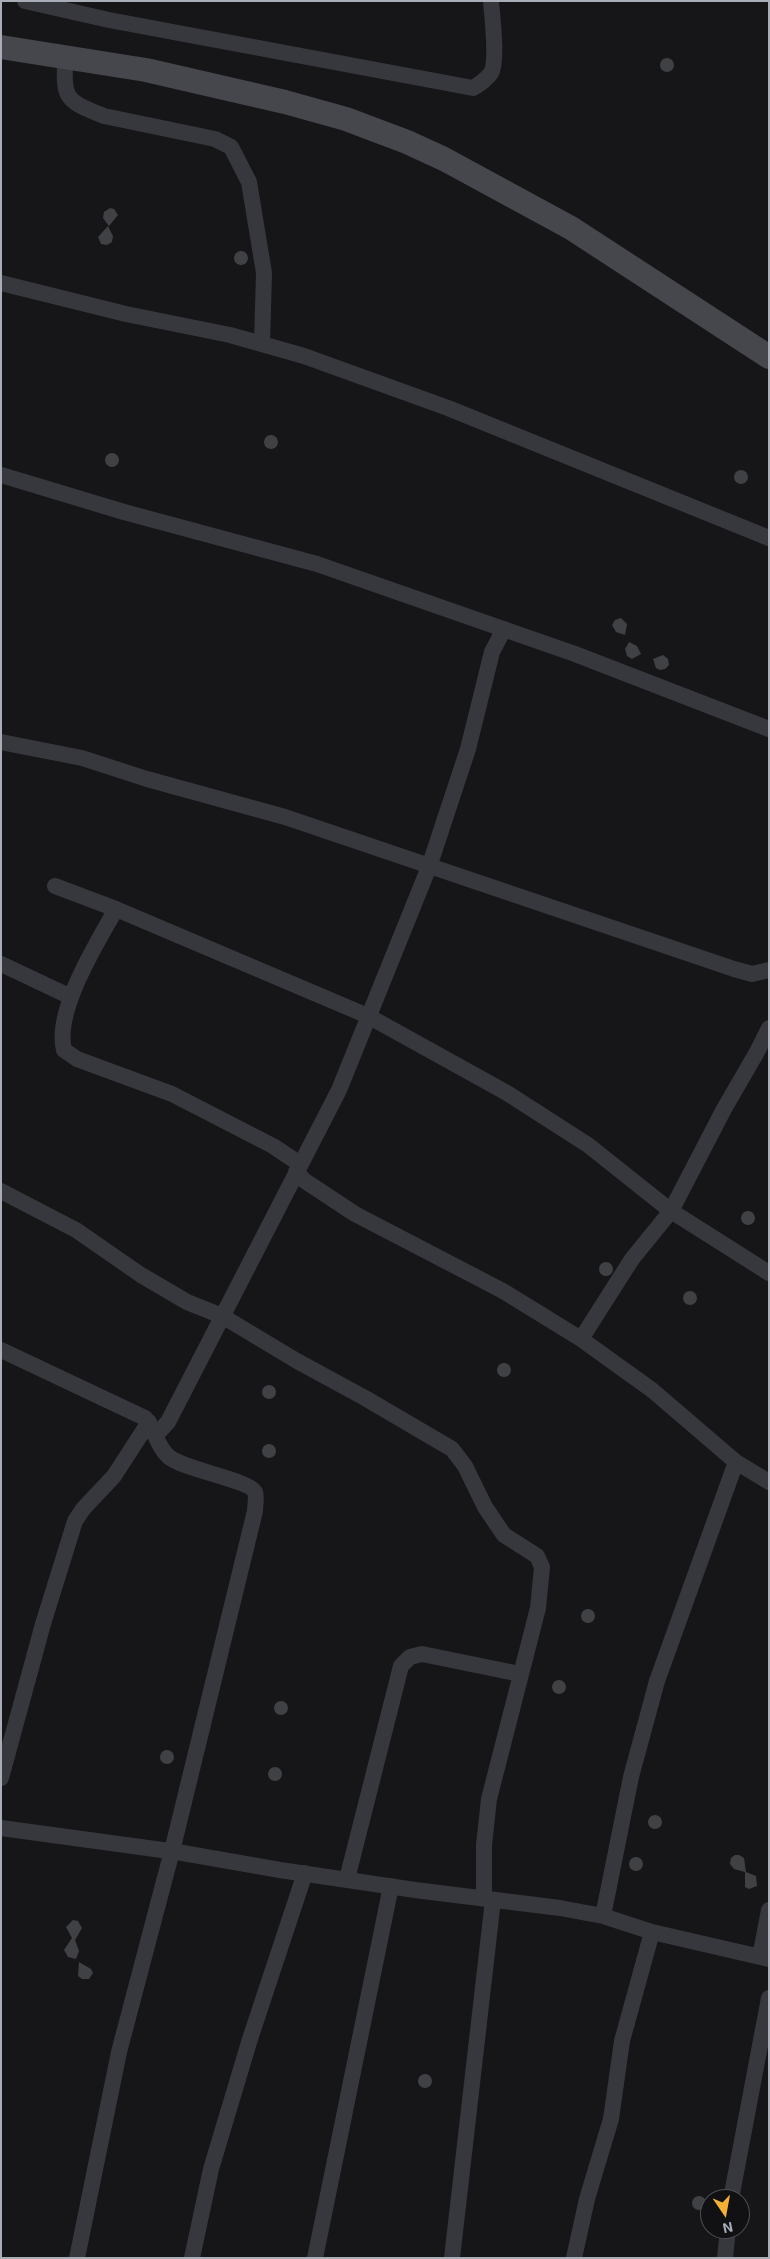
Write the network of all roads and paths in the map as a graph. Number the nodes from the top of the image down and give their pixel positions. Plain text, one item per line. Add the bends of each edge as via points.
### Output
1 (25, 1) edge
2 (490, 1) edge
3 (1, 47) edge
4 (65, 57) junction
5 (1, 283) edge
6 (262, 344) junction
7 (769, 357) edge
8 (1, 475) edge
9 (769, 538) edge
10 (504, 629) junction
11 (769, 729) edge
12 (1, 742) edge
13 (429, 867) junction
14 (55, 886) dead end
15 (116, 909) junction
16 (1, 964) edge
17 (769, 970) edge
18 (71, 997) junction
19 (368, 1016) junction
20 (769, 1028) edge
21 (763, 1055) edge
22 (298, 1168) junction
23 (1, 1191) edge
24 (672, 1211) junction
25 (769, 1273) edge
26 (222, 1316) junction
27 (581, 1339) junction
28 (1, 1350) edge
29 (153, 1428) junction
30 (736, 1462) junction
31 (769, 1482) edge
32 (520, 1674) junction
33 (1, 1778) edge
34 (1, 1828) edge
35 (172, 1851) junction
36 (304, 1873) junction
37 (347, 1879) junction
38 (392, 1886) junction
39 (488, 1899) junction
40 (769, 1910) edge
41 (603, 1916) junction
42 (652, 1932) junction
43 (765, 1958) edge
44 (769, 1998) edge
45 (733, 2189) edge
46 (727, 2239) edge
47 (77, 2258) edge
48 (192, 2258) edge
49 (315, 2258) edge
50 (452, 2258) edge
51 (574, 2258) edge
52 (725, 2258) edge

1 - 2 street via 109,20 473,88 484,82 492,71
3 - 4 street
4 - 6 street via 65,91 70,99 92,111 215,139 232,147 249,182 261,254 264,290
4 - 7 street via 146,70 285,102 346,119 406,142 452,163 571,228
5 - 6 street
6 - 9 street via 448,408
8 - 10 street via 317,564
10 - 11 street via 628,673
10 - 13 street via 492,652 468,749
12 - 13 street via 82,758 285,817
13 - 17 street via 734,969 752,974
13 - 19 street
14 - 15 street
15 - 18 street
15 - 19 street
16 - 18 street
18 - 22 street via 61,1040 64,1050 77,1059 172,1094 274,1146
19 - 22 street via 338,1090
19 - 24 street via 507,1093 588,1145
20 - 21 street
21 - 24 street via 724,1109
22 - 26 street
22 - 27 street via 305,1181 355,1214 502,1291
23 - 26 street via 76,1230 187,1302
24 - 25 street
24 - 27 street via 632,1259
26 - 29 street via 168,1422
26 - 32 street via 297,1362 419,1429 460,1457 494,1522 504,1535 537,1556 542,1568 538,1608
27 - 30 street via 652,1390
28 - 29 street via 134,1412
29 - 33 street via 75,1521
29 - 35 street via 162,1450 178,1462 238,1482 256,1493 255,1511
30 - 31 street
30 - 41 street via 657,1681 631,1777
32 - 37 street via 422,1654 410,1657 401,1666
32 - 39 street via 489,1799 484,1845
34 - 35 street
35 - 36 street
35 - 47 street via 118,2052
36 - 37 street
36 - 48 street via 211,2169
37 - 38 street
38 - 39 street
38 - 49 street
39 - 41 street
39 - 50 street
40 - 43 street
41 - 42 street
42 - 43 street
42 - 51 street via 622,2041 611,2119 587,2198
44 - 45 street
46 - 52 street

